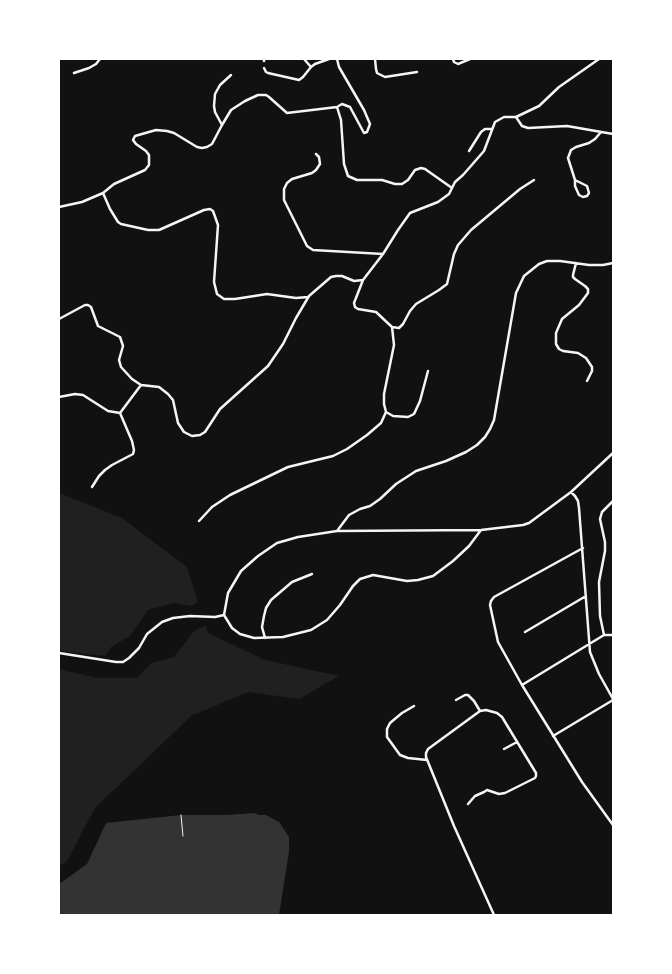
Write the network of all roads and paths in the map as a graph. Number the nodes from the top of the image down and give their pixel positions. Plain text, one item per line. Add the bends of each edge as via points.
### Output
1 (100, 59) edge
2 (304, 59) edge
3 (329, 59) edge
4 (337, 59) edge
5 (375, 59) edge
6 (454, 59) edge
7 (470, 59) edge
8 (599, 59) edge
9 (311, 67) junction
10 (264, 68) dead end
11 (417, 72) dead end
12 (74, 73) dead end
13 (231, 75) dead end
14 (337, 107) junction
15 (516, 117) junction
16 (222, 125) junction
17 (492, 129) junction
18 (601, 132) junction
19 (613, 134) edge
20 (469, 151) dead end
21 (316, 154) dead end
22 (534, 180) dead end
23 (575, 180) junction
24 (452, 188) junction
25 (103, 193) junction
26 (59, 207) edge
27 (383, 254) junction
28 (576, 263) junction
29 (613, 263) edge
30 (363, 280) junction
31 (309, 296) junction
32 (59, 319) edge
33 (392, 327) junction
34 (428, 371) dead end
35 (587, 382) dead end
36 (141, 385) junction
37 (59, 397) edge
38 (386, 412) junction
39 (120, 413) junction
40 (613, 454) edge
41 (92, 487) dead end
42 (571, 492) junction
43 (613, 501) edge
44 (199, 521) dead end
45 (337, 530) junction
46 (480, 530) junction
47 (583, 548) junction
48 (312, 574) dead end
49 (586, 596) junction
50 (224, 615) junction
51 (525, 632) dead end
52 (604, 635) junction
53 (613, 635) edge
54 (265, 638) junction
55 (590, 645) junction
56 (59, 653) edge
57 (522, 685) junction
58 (613, 699) edge
59 (456, 700) dead end
60 (414, 706) dead end
61 (480, 711) junction
62 (553, 736) junction
63 (517, 742) junction
64 (504, 749) dead end
65 (427, 760) junction
66 (468, 804) dead end
67 (181, 815) dead end
68 (613, 825) edge
69 (183, 836) dead end
70 (494, 915) edge

1 - 12 street via 89,68
2 - 9 street
3 - 9 street
4 - 14 street via 370,124 367,132 362,132 350,107 342,104
5 - 11 street via 377,73 385,77
6 - 7 street via 458,64
8 - 15 street via 559,87 539,106
9 - 10 street via 304,77 297,80 268,73
13 - 16 street via 215,94 215,112
14 - 16 street via 288,113 270,97 258,95 231,110
14 - 24 street via 348,176 357,180 402,184 420,168
15 - 17 street via 504,117 495,122
15 - 18 street via 522,126 528,128 567,126
16 - 25 street via 212,144 202,148 167,131 156,130 135,136 133,140 146,151 149,165
17 - 20 street via 481,132
17 - 24 street via 484,151
18 - 19 street
18 - 23 street via 589,143 571,150 568,158
21 - 27 street via 320,164 316,170 292,179 284,189 284,200 307,246 313,250
22 - 33 street via 471,230 458,245 447,284 416,304 399,328
23 - 23 street via 587,186 587,196 579,195
24 - 27 street via 438,202 410,213
25 - 26 street
25 - 31 street via 118,222 134,227 159,230 204,210 213,211 218,225 214,282 217,294 224,299 267,294 296,298
27 - 30 street
28 - 29 street
28 - 35 street via 573,277 588,289 588,293 562,319 556,333 556,344 563,351 586,358 592,367
28 - 45 street via 546,261 524,276 516,293 494,420 485,437 466,452 416,471 370,506 349,515
30 - 31 street via 331,277
30 - 33 street via 355,307 378,313
31 - 36 street via 265,370 220,409 200,435 184,432 178,423 173,400 164,391
32 - 36 street via 85,305 91,307 98,326 120,337 123,346 119,360 121,367
33 - 38 street via 394,345 384,394
34 - 38 street via 414,414 393,416
36 - 39 street
37 - 39 street via 83,395 108,411
38 - 44 street via 381,423 347,449 261,479 212,507
39 - 41 street via 134,450 104,470
40 - 42 street
42 - 46 street via 529,523
42 - 47 street via 578,501
43 - 52 street via 600,519 605,551 599,582
45 - 46 street
45 - 50 street via 298,537 277,544 258,556 234,581
46 - 54 street via 469,546 433,576 407,581 367,576 353,586 319,626 299,634
47 - 49 street
47 - 57 street via 491,601 498,642
48 - 54 street via 292,582 271,600 262,627
49 - 51 street
49 - 55 street
50 - 54 street via 240,634
50 - 56 street via 190,616 162,622 123,662
52 - 53 street
52 - 55 street
55 - 57 street
55 - 58 street via 593,660
57 - 62 street
58 - 62 street
59 - 61 street via 468,695
60 - 65 street via 390,723 387,737 400,755
61 - 63 street via 502,716
61 - 65 street via 428,749
62 - 68 street
63 - 64 street
63 - 66 street via 536,773 535,778 502,794 487,790
65 - 70 street
67 - 69 path

